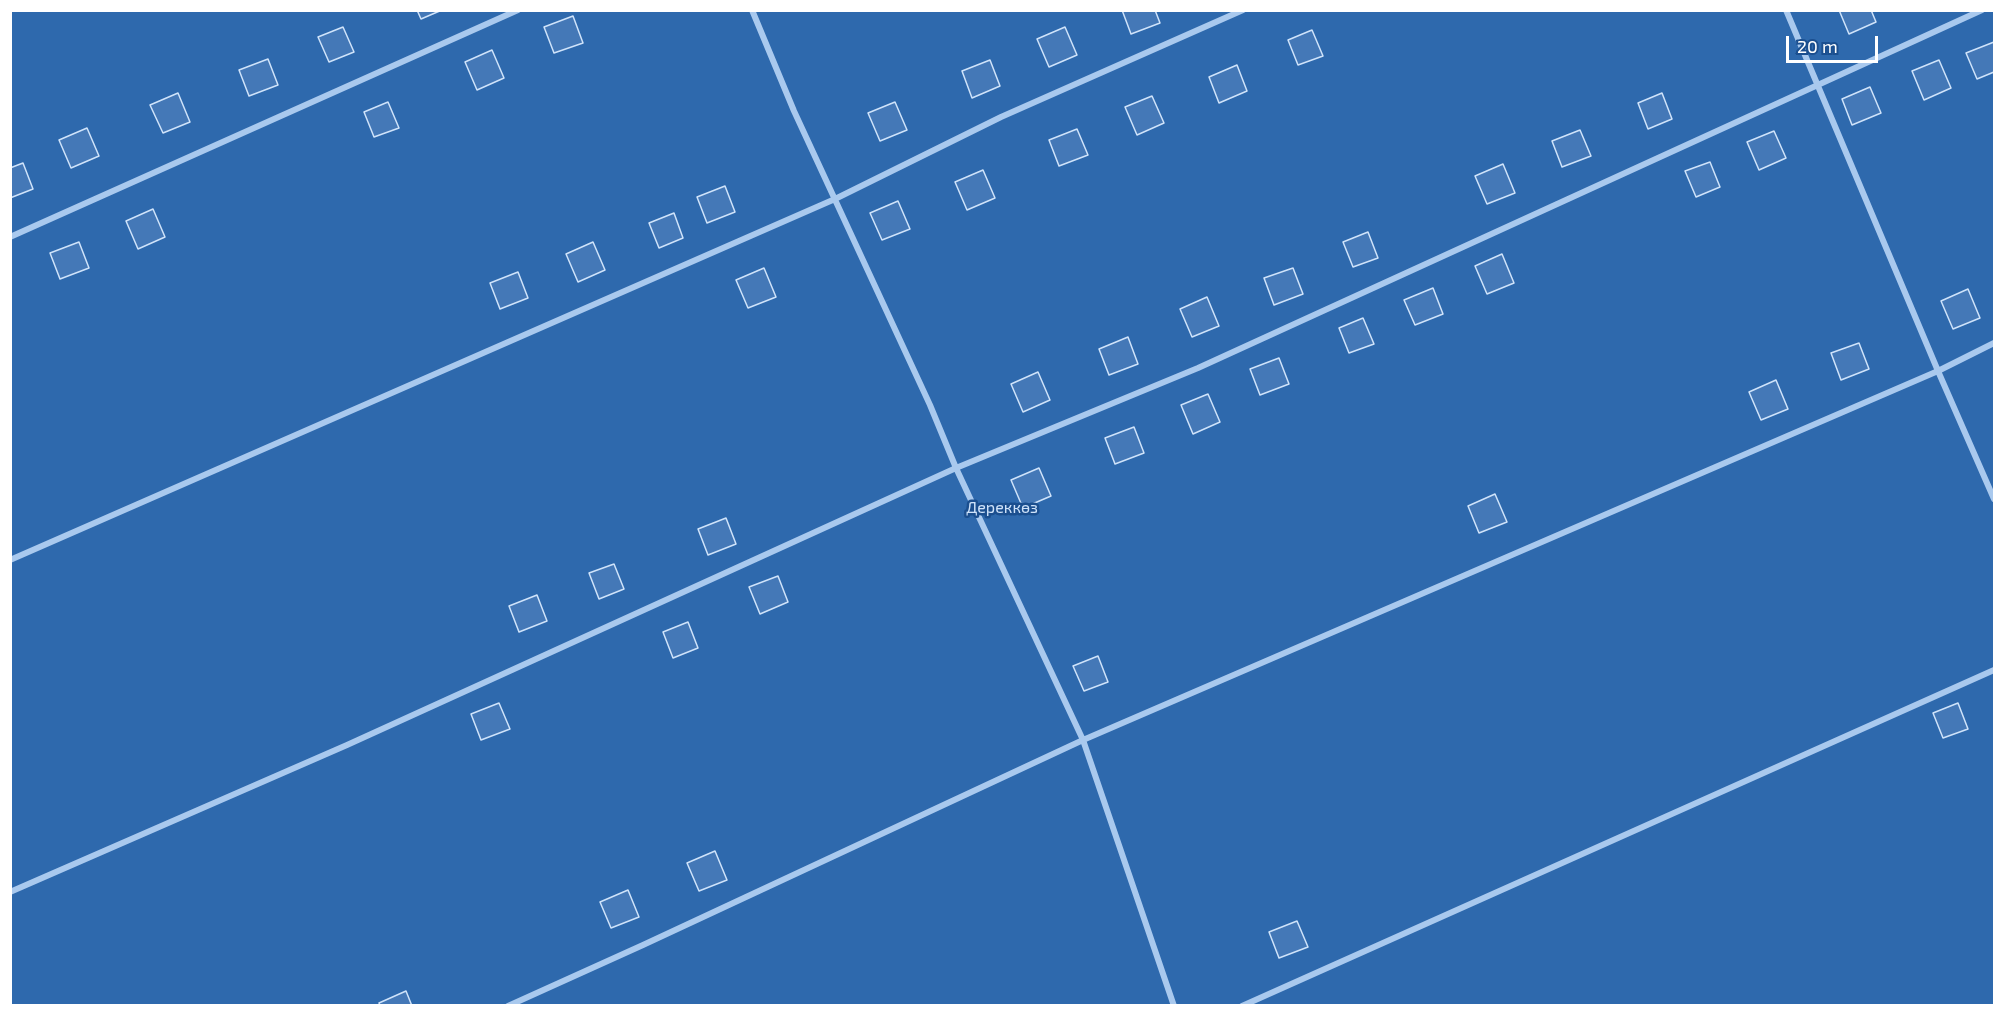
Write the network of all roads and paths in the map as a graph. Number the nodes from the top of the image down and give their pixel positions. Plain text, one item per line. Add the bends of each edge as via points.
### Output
1 (518, 10) edge
2 (752, 10) edge
3 (1243, 10) edge
4 (1786, 10) edge
5 (1982, 10) edge
6 (1817, 86) junction
7 (835, 199) junction
8 (10, 237) edge
9 (1995, 343) edge
10 (1938, 371) junction
11 (956, 468) junction
12 (1995, 500) edge
13 (10, 560) edge
14 (1995, 670) edge
15 (1083, 740) junction
16 (10, 892) edge
17 (508, 1005) edge
18 (1174, 1005) edge
19 (1242, 1005) edge

1 - 8 street
2 - 7 street
3 - 7 street via 1001,117
4 - 6 street
5 - 6 street
6 - 10 street
6 - 11 street via 1198,368
7 - 11 street
7 - 13 street
9 - 10 street
10 - 12 street
10 - 15 street
11 - 15 street
11 - 16 street via 347,745
14 - 19 street
15 - 17 street
15 - 18 street

